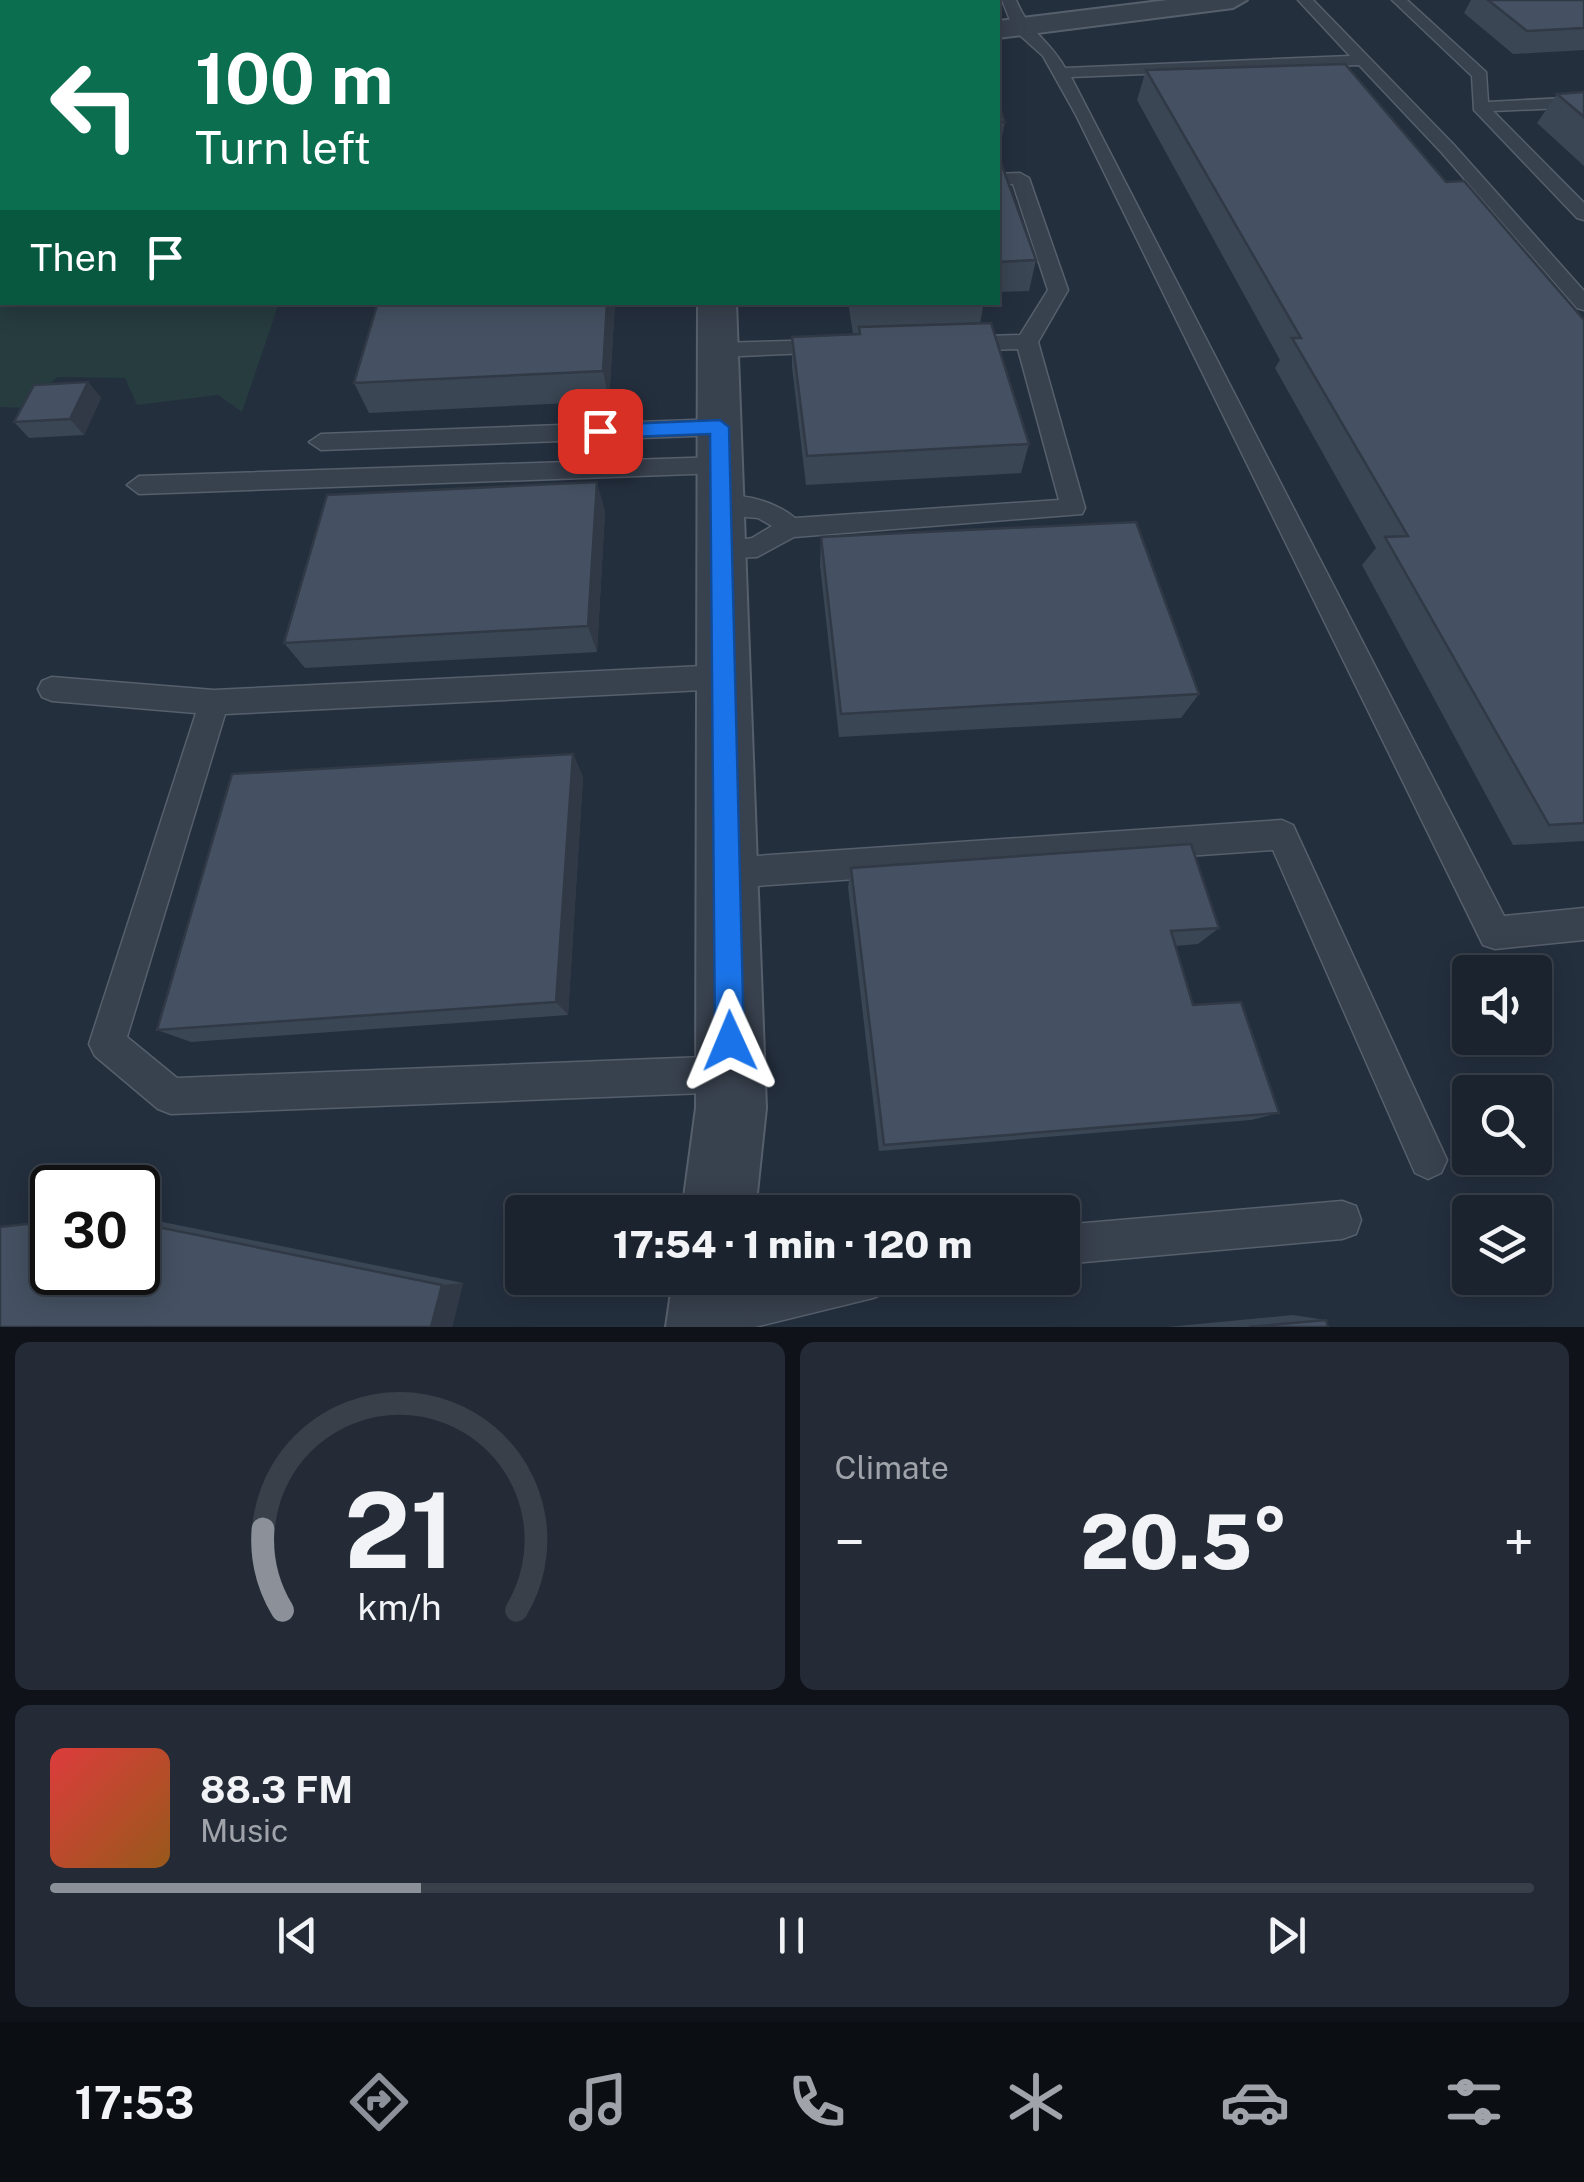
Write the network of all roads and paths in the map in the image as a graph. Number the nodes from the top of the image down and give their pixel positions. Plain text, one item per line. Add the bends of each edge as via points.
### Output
1 (1009, 0) edge
2 (1233, 0) edge
3 (1304, 0) edge
4 (1399, 0) edge
5 (1009, 30) edge
6 (1362, 60) junction
7 (1060, 73) junction
8 (1584, 102) edge
9 (1480, 107) junction
10 (1000, 179) edge
11 (1584, 214) edge
12 (1584, 304) edge
13 (718, 326) edge
14 (1027, 342) junction
15 (930, 344) edge
16 (853, 346) edge
17 (321, 442) dead end
18 (139, 485) dead end
19 (720, 488) junction
20 (789, 528) junction
21 (724, 676) junction
22 (52, 689) dead end
23 (214, 702) junction
24 (727, 873) junction
25 (1584, 924) edge
26 (730, 1074) junction
27 (1428, 1160) dead end
28 (719, 1195) edge
29 (1342, 1220) dead end
30 (1080, 1242) edge
31 (780, 1295) edge
32 (708, 1308) edge

1 - 5 lane
2 - 5 street
3 - 6 lane
4 - 9 lane via 1480,75
5 - 7 lane via 1049,54
6 - 7 lane
6 - 12 lane
7 - 25 lane via 1494,933
8 - 9 lane
9 - 11 lane
10 - 14 lane via 1020,178 1058,290
13 - 16 lane
13 - 19 street
14 - 15 lane
14 - 20 lane via 1073,508
17 - 19 lane
18 - 19 lane
19 - 20 lane via 749,506 774,511
19 - 20 lane via 757,548
19 - 21 street
21 - 23 lane
21 - 24 street
22 - 23 lane
23 - 26 lane via 107,1044 172,1096
24 - 26 street
24 - 27 lane via 1282,835
26 - 28 street
29 - 30 lane
31 - 32 lane

